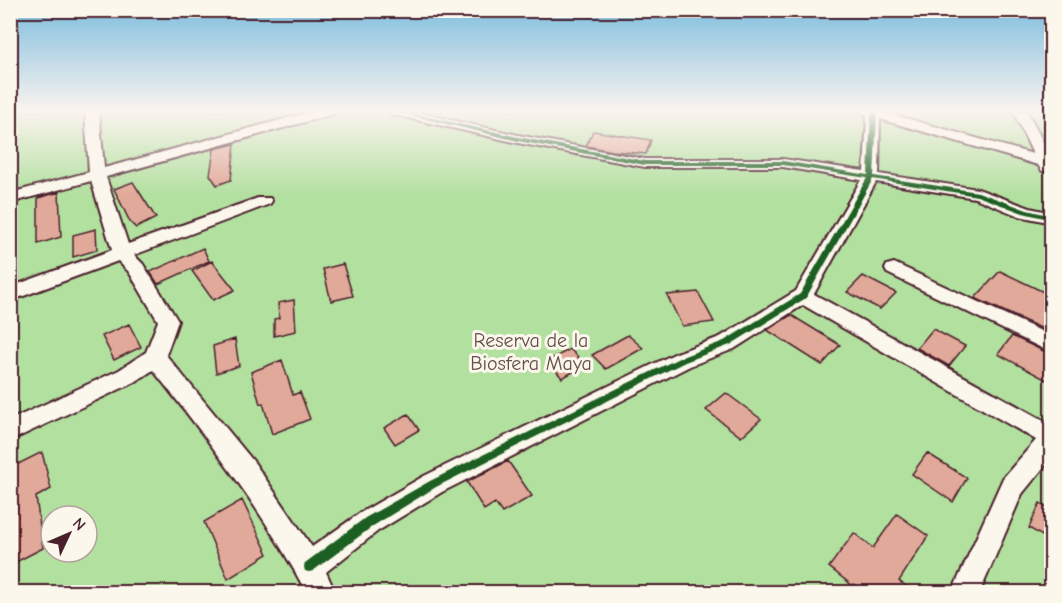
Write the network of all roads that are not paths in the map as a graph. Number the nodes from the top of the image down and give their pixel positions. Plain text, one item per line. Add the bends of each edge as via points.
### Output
1 (94, 139) edge
2 (225, 139) edge
3 (519, 139) edge
4 (870, 139) edge
5 (964, 139) edge
6 (1035, 139) edge
7 (1047, 163) edge
8 (97, 174) junction
9 (1052, 176) edge
10 (871, 177) junction
11 (10, 198) edge
12 (264, 201) dead end
13 (1052, 218) edge
14 (123, 255) junction
15 (894, 269) dead end
16 (10, 294) edge
17 (803, 296) junction
18 (1052, 345) edge
19 (156, 357) junction
20 (10, 431) edge
21 (1052, 438) edge
22 (309, 567) junction
23 (321, 592) edge
24 (966, 592) edge

1 - 8 street
2 - 8 street
3 - 10 street via 645,164 783,163
4 - 10 street
5 - 7 street
6 - 7 street
7 - 9 street
8 - 11 street
8 - 14 street
10 - 13 street via 978,194
10 - 17 street
12 - 14 street
14 - 16 street
14 - 19 street via 136,267 168,321
15 - 18 street
17 - 21 street
17 - 22 street via 727,343 682,360 434,484 369,522
19 - 20 street via 127,376
19 - 22 street via 249,474
21 - 24 street via 1012,486
22 - 23 street

